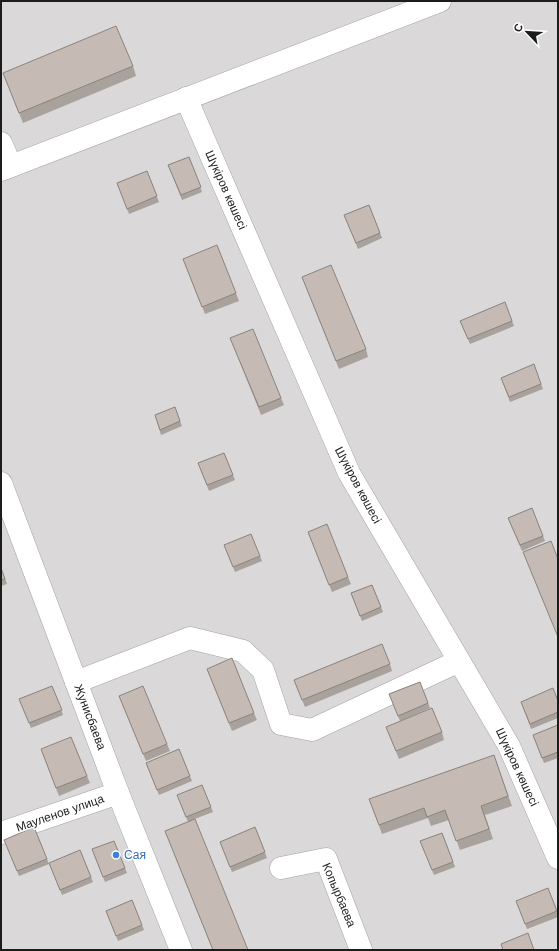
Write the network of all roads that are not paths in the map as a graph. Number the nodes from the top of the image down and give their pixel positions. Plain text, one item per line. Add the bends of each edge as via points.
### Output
1 (440, 1) edge
2 (186, 98) junction
3 (1, 143) edge
4 (6, 168) edge
5 (1, 483) edge
6 (459, 661) junction
7 (76, 682) junction
8 (118, 793) junction
9 (1, 833) edge
10 (558, 858) edge
11 (281, 868) dead end
12 (181, 950) edge
13 (361, 950) edge

1 - 2 street
2 - 4 street
2 - 6 street, Шүкіров көшесі via 349,473
3 - 4 street
5 - 7 street, Жунисбаева
6 - 7 street via 312,730 281,724 262,670 243,651 190,638
6 - 10 street, Шүкіров көшесі via 509,746
7 - 8 street, Жунисбаева
8 - 9 street, Мауленов улица
8 - 12 street, Жунисбаева
11 - 13 street, Копырбаева via 326,858

